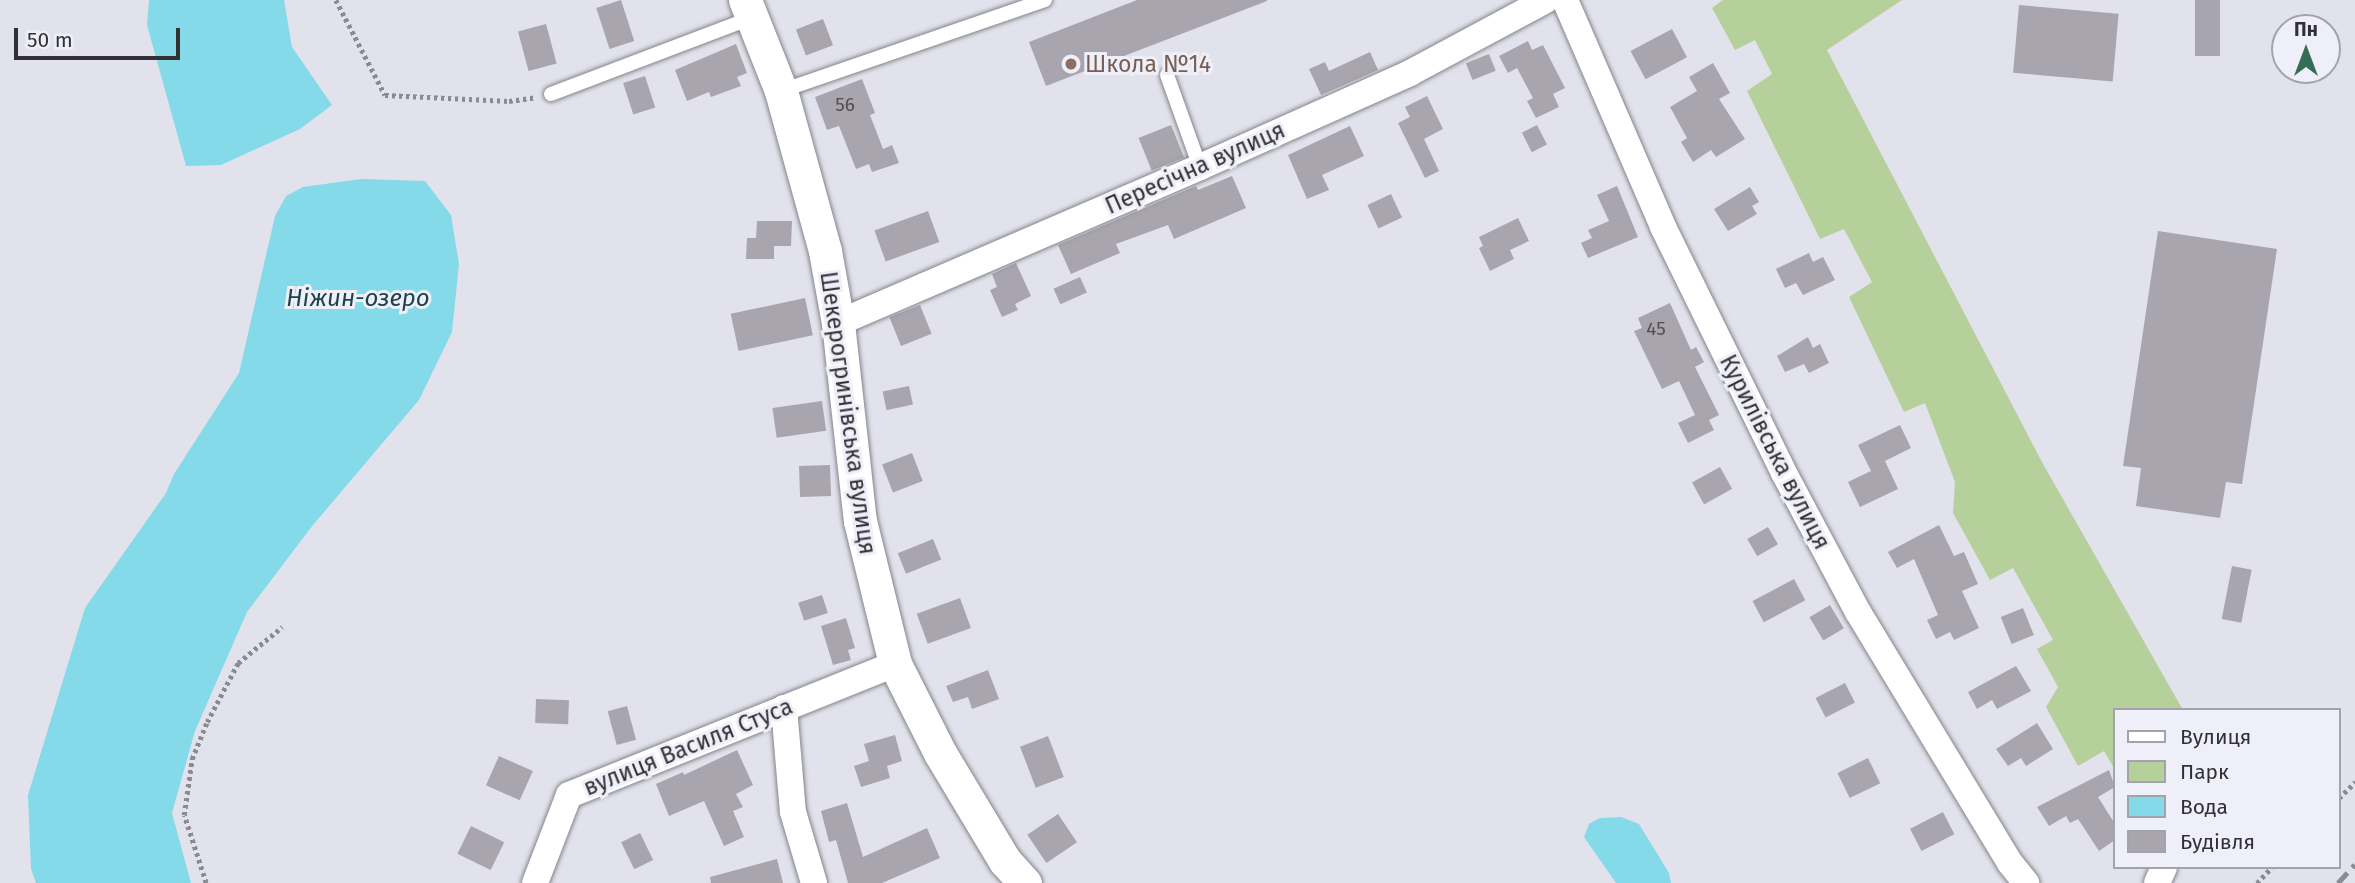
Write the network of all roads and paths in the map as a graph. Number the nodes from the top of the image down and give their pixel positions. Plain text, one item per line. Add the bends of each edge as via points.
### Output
1 (337, 0) edge
2 (1045, 0) edge
3 (1546, 0) edge
4 (1565, 0) edge
5 (748, 9) edge
6 (1167, 75) dead end
7 (781, 91) junction
8 (551, 94) joint
9 (1200, 167) junction
10 (838, 323) junction
11 (282, 627) dead end
12 (895, 664) junction
13 (784, 708) junction
14 (2355, 782) edge
15 (2341, 796) edge
16 (2270, 869) edge
17 (206, 883) edge
18 (535, 883) edge
19 (814, 883) edge
20 (1025, 883) edge
21 (2026, 883) edge
22 (2257, 883) edge

1 - 8 path via 385,95 509,102
2 - 7 lane
3 - 9 street, Пересічна вулиця via 1410,73
4 - 21 street, Курилівська вулиця via 1662,227 1784,473 1858,612
5 - 7 street, Шекерогринівська вулиця
5 - 8 lane
6 - 9 lane
7 - 10 street, Шекерогринівська вулиця via 825,251
9 - 10 street, Пересічна вулиця
10 - 12 street, Шекерогринівська вулиця via 860,522
11 - 17 path via 238,663 192,759 184,815
12 - 13 street, вулиця Василя Стуса
12 - 20 street, Шекерогринівська вулиця via 940,753 1005,861
13 - 18 street, вулиця Василя Стуса via 569,795
13 - 19 street via 793,812
14 - 15 path
16 - 22 path

